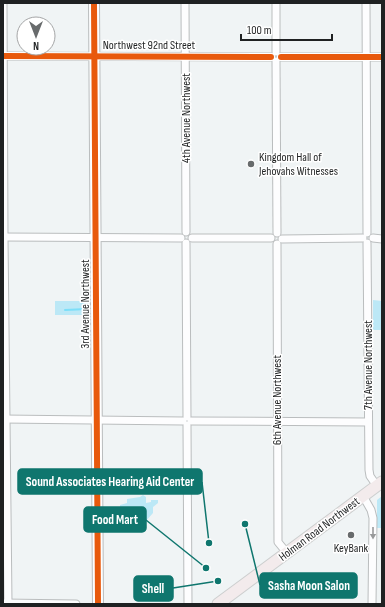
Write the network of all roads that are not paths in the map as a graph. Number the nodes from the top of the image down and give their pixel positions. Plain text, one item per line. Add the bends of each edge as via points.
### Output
1 (3, 3) edge
2 (94, 3) edge
3 (185, 3) edge
4 (276, 3) edge
5 (366, 3) edge
6 (3, 56) edge
7 (95, 56) junction
8 (185, 56) junction
9 (276, 57) junction
10 (366, 57) junction
11 (382, 57) edge
12 (186, 232) junction
13 (3, 237) edge
14 (96, 238) junction
15 (181, 238) junction
16 (368, 238) junction
17 (277, 239) junction
18 (382, 239) edge
19 (189, 241) junction
20 (4, 419) edge
21 (97, 420) junction
22 (187, 421) junction
23 (277, 422) junction
24 (368, 422) junction
25 (379, 484) edge
26 (363, 496) junction
27 (287, 553) junction
28 (6, 603) edge
29 (76, 604) edge
30 (98, 604) edge
31 (188, 604) edge
32 (218, 604) edge
33 (372, 604) edge

1 - 6 street
2 - 7 street, 3rd Avenue Northwest
3 - 8 street, 4th Avenue Northwest
4 - 9 street, 6th Avenue Northwest
5 - 10 street, 7th Avenue Northwest
6 - 7 street, Northwest 92nd Street
6 - 13 street
7 - 8 street, Northwest 92nd Street
7 - 14 street, 3rd Avenue Northwest
8 - 9 street, Northwest 92nd Street
8 - 12 street, 4th Avenue Northwest
9 - 10 street, Northwest 92nd Street
9 - 17 street, 6th Avenue Northwest
10 - 11 street, Northwest 92nd Street
10 - 16 street, 7th Avenue Northwest
12 - 15 street
12 - 19 street via 190,234
13 - 14 street
13 - 20 street
14 - 15 street
14 - 21 street, 3rd Avenue Northwest
15 - 19 street via 183,242
16 - 17 street
16 - 18 street
16 - 24 street, 7th Avenue Northwest
17 - 19 street
17 - 23 street, 6th Avenue Northwest
19 - 22 street
20 - 21 street
20 - 28 street
21 - 22 street
21 - 30 street, 3rd Avenue Northwest
22 - 23 street
22 - 31 street
23 - 24 street
23 - 27 street, 6th Avenue Northwest via 278,542
24 - 25 street, 7th Avenue Northwest via 369,473
25 - 26 main road, Holman Road Northwest
26 - 27 main road, Holman Road Northwest
26 -> 33 street via 373,518
27 - 32 main road, Holman Road Northwest
28 - 29 street

